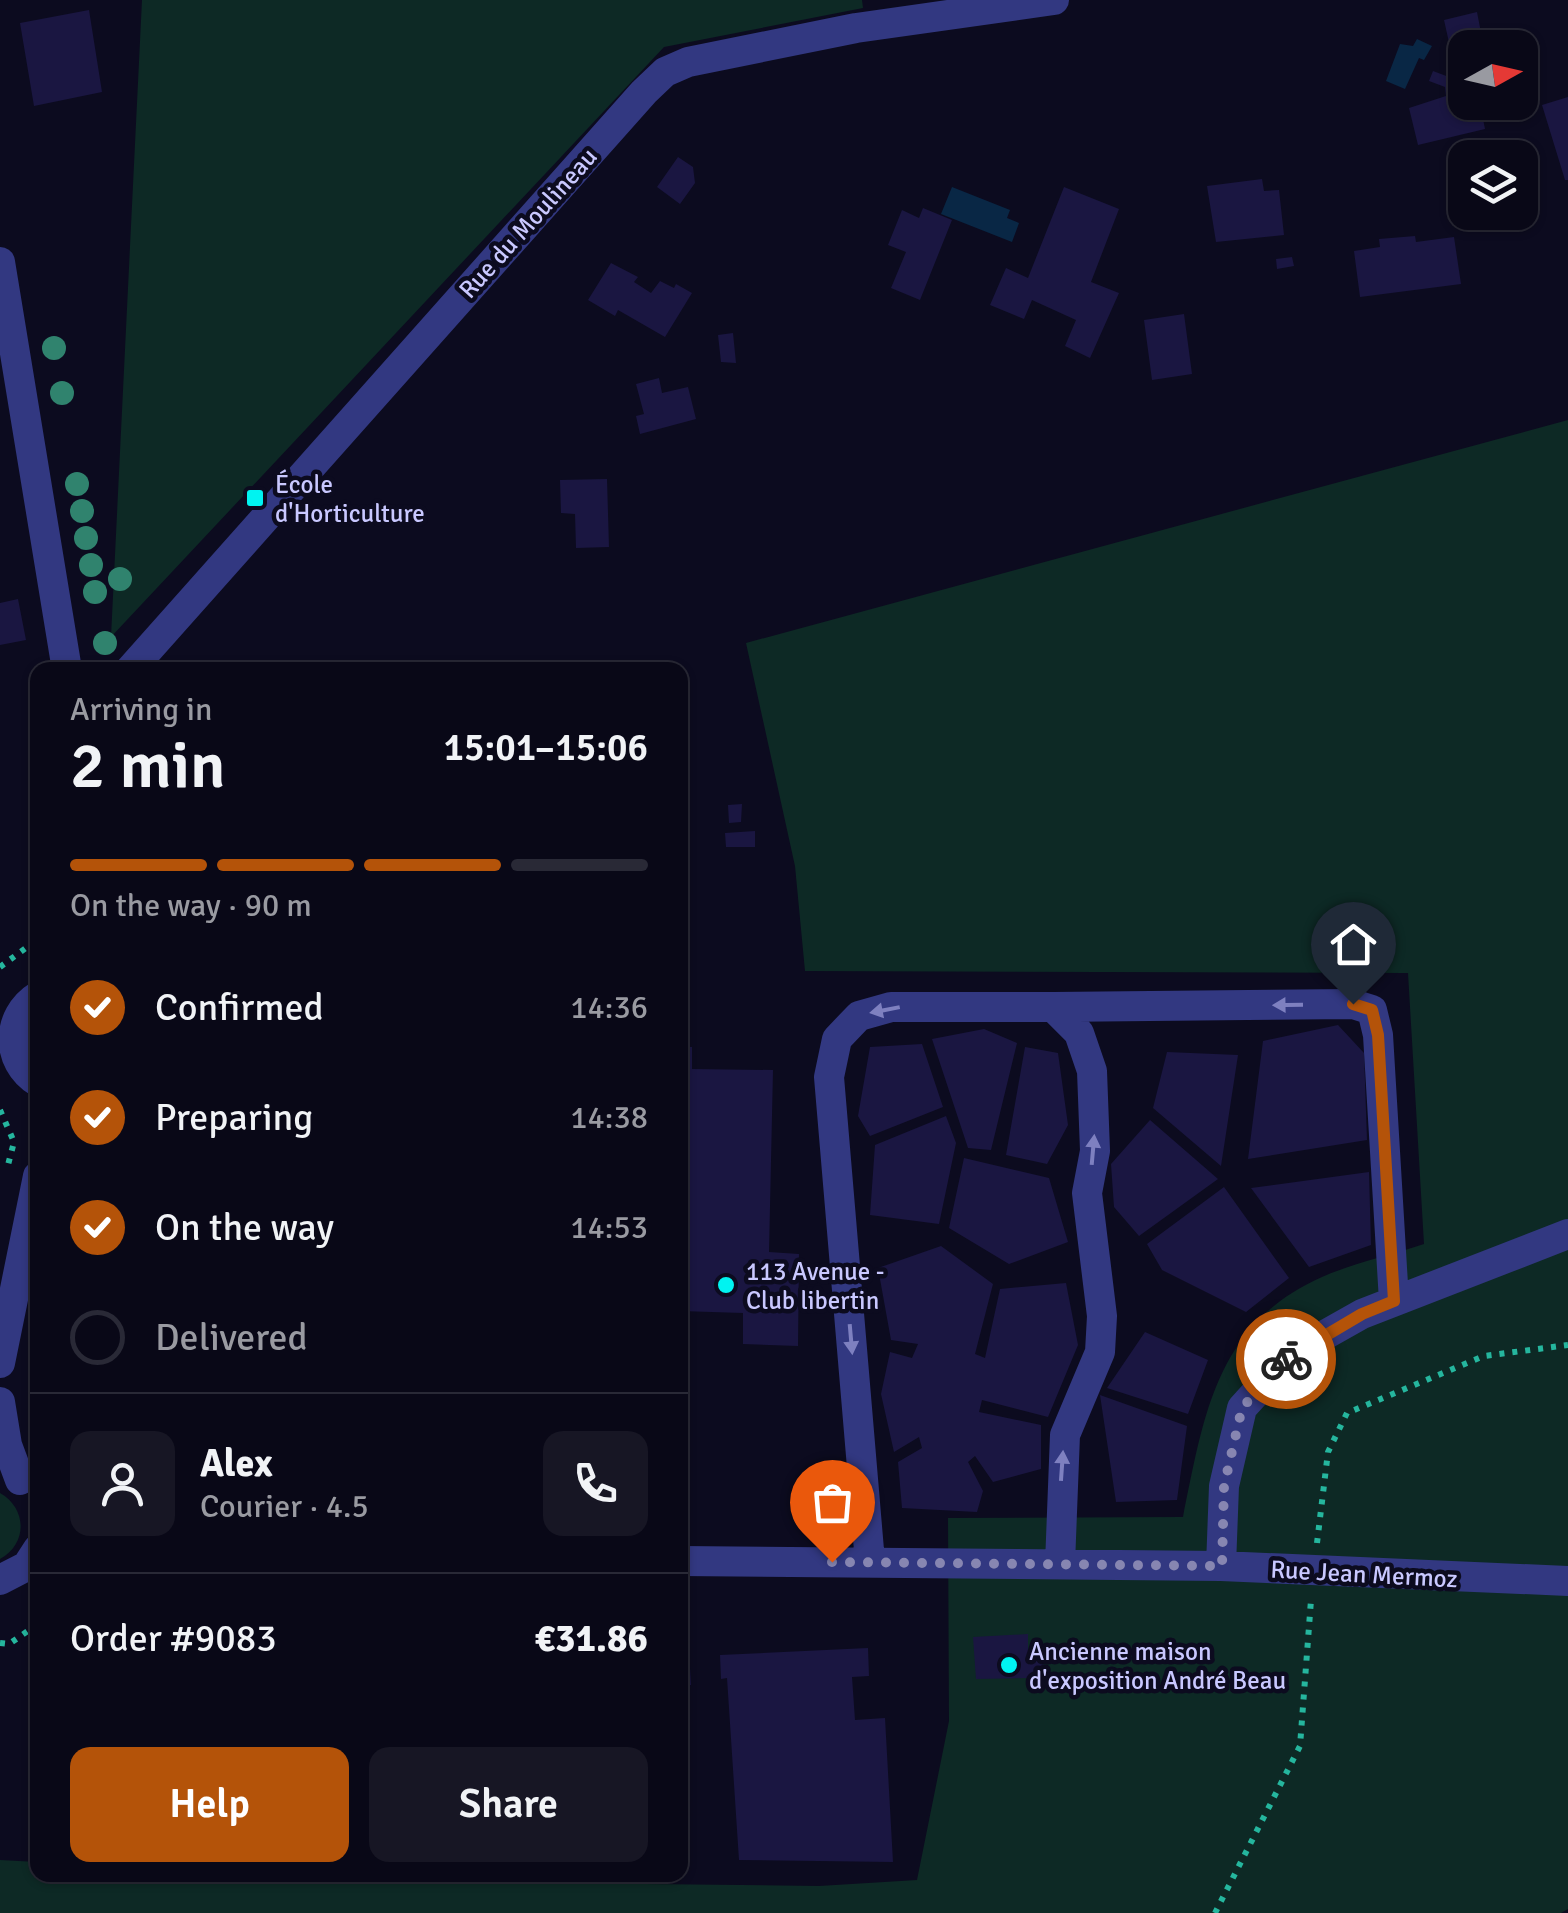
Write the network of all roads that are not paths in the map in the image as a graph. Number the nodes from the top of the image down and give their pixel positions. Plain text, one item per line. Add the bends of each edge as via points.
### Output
1 (1054, 0) edge
2 (0, 262) edge
3 (66, 662) edge
4 (137, 662) edge
5 (1053, 1007) junction
6 (19, 1009) edge
7 (22, 1072) edge
8 (30, 1215) edge
9 (1568, 1234) edge
10 (1394, 1301) junction
11 (0, 1363) edge
12 (0, 1402) edge
13 (26, 1489) edge
14 (688, 1561) edge
15 (870, 1562) junction
16 (1060, 1564) junction
17 (1222, 1566) junction
18 (1568, 1581) edge

1 - 4 street, Rue du Moulineau via 778,42 666,72
2 - 3 street
10 -> 5 street via 1372,1010 1353,1004
5 -> 15 street via 891,1007 859,1016 837,1039 829,1077
16 -> 5 street via 1065,1435 1100,1352 1102,1316 1087,1194 1095,1151 1092,1072 1079,1033
6 - 7 street via 13,1031
8 - 11 street
9 - 10 street
10 - 17 street via 1291,1354 1242,1408 1224,1486
12 - 13 street
14 - 15 street, Rue Jean Mermoz
15 - 16 street, Rue Jean Mermoz
16 - 17 street, Rue Jean Mermoz
17 - 18 street, Rue Jean Mermoz

